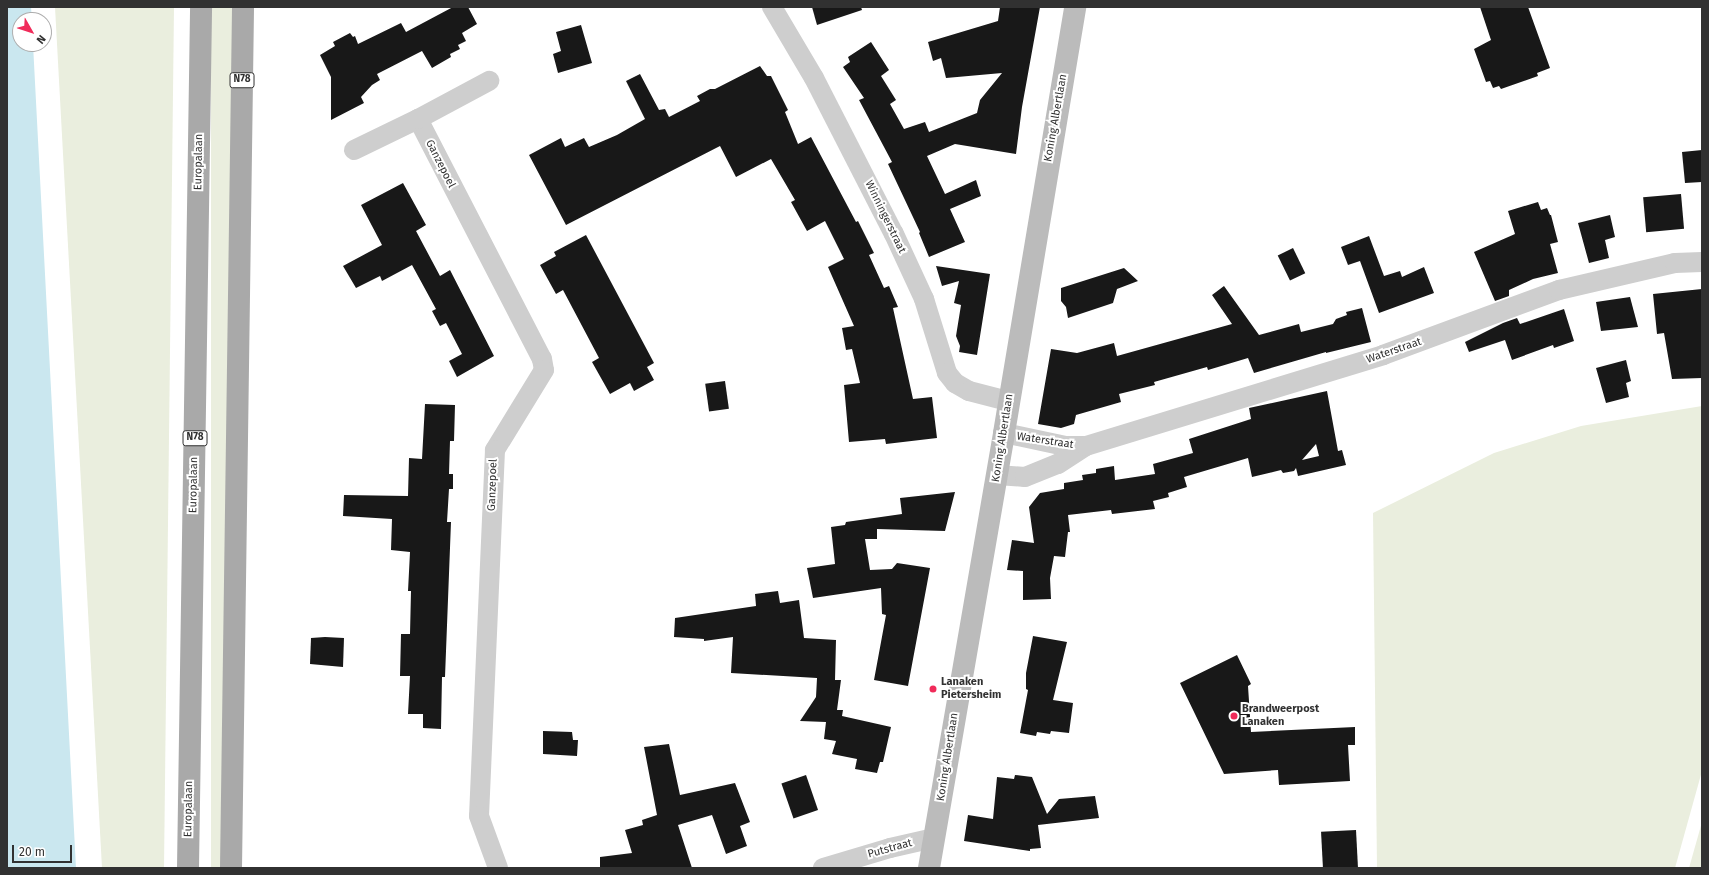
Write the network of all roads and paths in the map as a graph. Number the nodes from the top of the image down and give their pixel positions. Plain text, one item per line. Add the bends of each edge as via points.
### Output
1 (201, 7) edge
2 (243, 7) edge
3 (772, 7) edge
4 (1075, 7) edge
5 (489, 81) dead end
6 (418, 119) junction
7 (354, 150) dead end
8 (1702, 262) edge
9 (1008, 401) junction
10 (1004, 433) junction
11 (1086, 446) junction
12 (997, 475) junction
13 (934, 838) junction
14 (188, 868) edge
15 (231, 868) edge
16 (498, 868) edge
17 (823, 868) edge
18 (929, 868) edge

1 - 14 main road, Europalaan / N78
2 - 15 main road, N78
3 - 9 street, Winningerstraat via 814,78 894,234 924,299 947,373 955,383 969,391
4 - 9 street, Koning Albertlaan
5 - 6 street
6 - 7 street
6 - 16 street, Ganzepoel via 542,359 544,370 495,450 479,816
8 - 11 street, Waterstraat via 1675,263 1559,290 1383,355
9 - 10 street, Koning Albertlaan
10 - 11 street, Waterstraat via 1065,446
10 - 12 street, Koning Albertlaan
11 - 12 street, Waterstraat via 1058,464 1025,477
12 - 13 street, Koning Albertlaan
13 - 17 street, Putstraat
13 - 18 street, Koning Albertlaan

